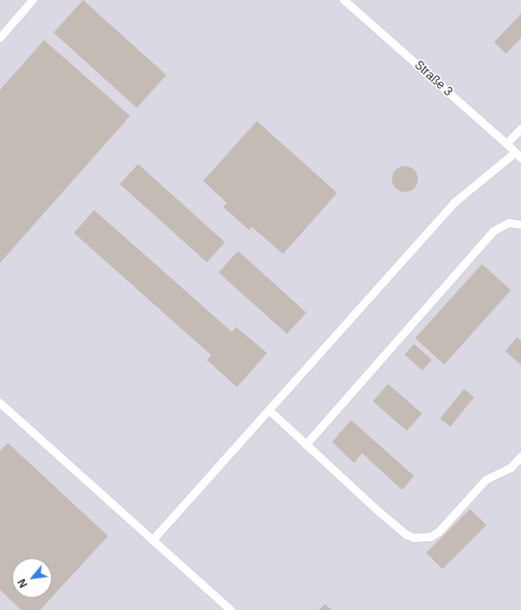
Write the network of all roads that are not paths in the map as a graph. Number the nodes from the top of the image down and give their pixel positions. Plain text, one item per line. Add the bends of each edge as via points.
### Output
1 (33, 0) edge
2 (344, 0) edge
3 (0, 38) edge
4 (521, 129) edge
5 (507, 144) junction
6 (518, 156) edge
7 (521, 225) edge
8 (0, 403) edge
9 (270, 410) junction
10 (306, 445) junction
11 (521, 457) edge
12 (153, 540) junction
13 (231, 610) edge

1 - 3 lane
2 - 5 lane, Straße 3
4 - 5 lane
5 - 6 lane, Straße 3
6 - 9 lane via 454,203
7 - 10 lane via 509,223 494,231
8 - 12 lane
9 - 10 lane
9 - 12 lane
10 - 11 lane via 407,535 422,539 439,532 486,480 511,468
12 - 13 lane

